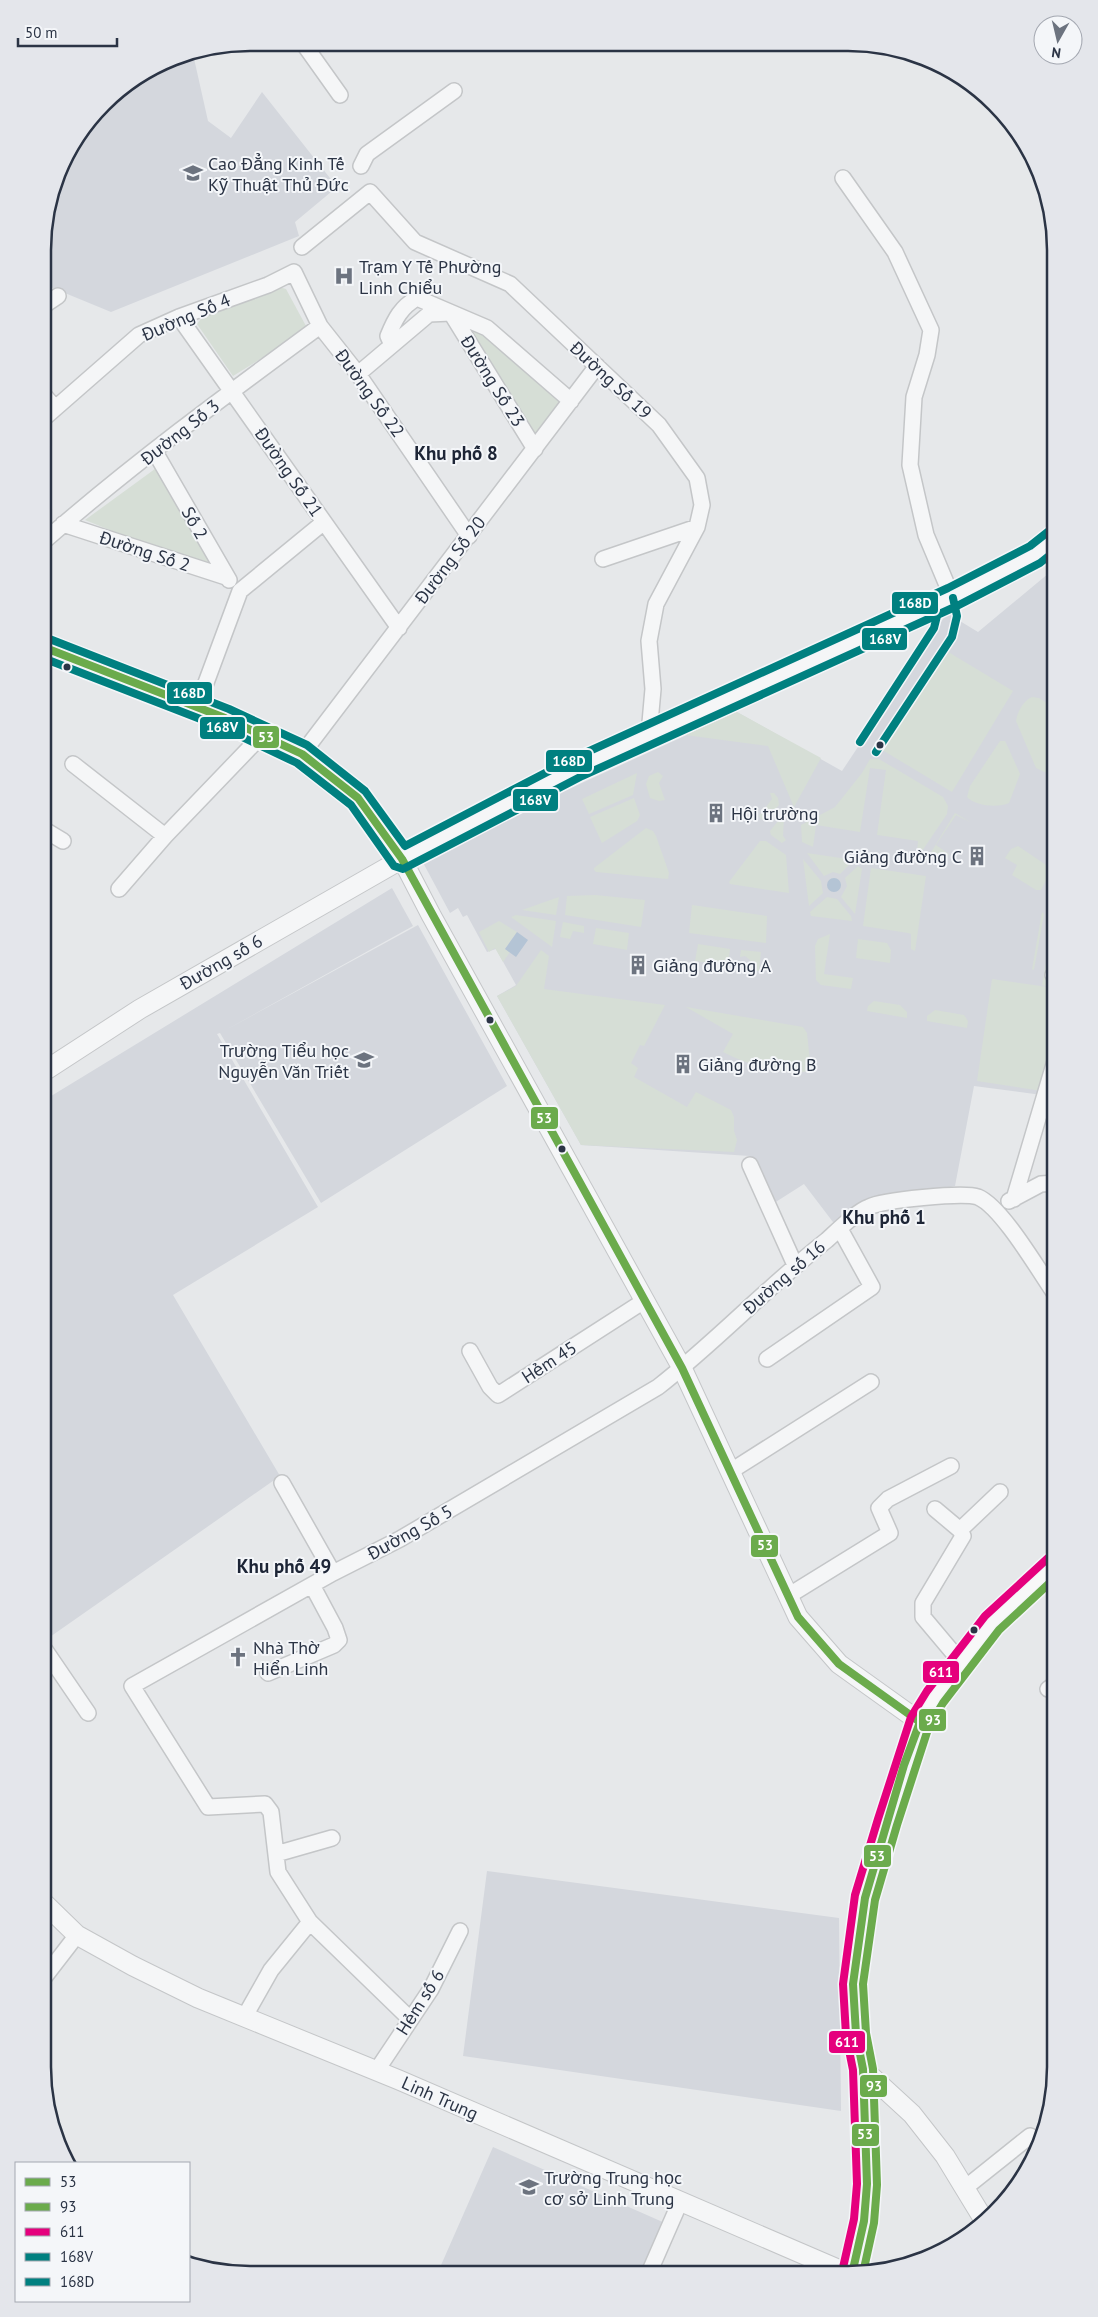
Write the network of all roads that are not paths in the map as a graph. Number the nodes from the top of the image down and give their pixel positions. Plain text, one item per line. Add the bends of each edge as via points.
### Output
1 (309, 51) edge
2 (454, 91) dead end
3 (340, 95) dead end
4 (361, 166) dead end
5 (843, 178) dead end
6 (302, 247) dead end
7 (294, 272) joint
8 (58, 296) dead end
9 (51, 301) edge
10 (451, 313) junction
11 (179, 316) junction
12 (320, 326) junction
13 (392, 345) junction
14 (597, 366) junction
15 (358, 374) junction
16 (233, 391) junction
17 (571, 401) junction
18 (51, 404) edge
19 (54, 408) junction
20 (51, 411) edge
21 (535, 449) junction
22 (155, 452) junction
23 (324, 522) junction
24 (63, 524) junction
25 (697, 527) junction
26 (51, 535) edge
27 (469, 536) junction
28 (1047, 545) edge
29 (603, 559) dead end
30 (226, 577) junction
31 (240, 590) junction
32 (952, 597) junction
33 (399, 628) junction
34 (51, 650) edge
35 (197, 707) junction
36 (649, 734) junction
37 (262, 735) junction
38 (302, 754) junction
39 (73, 764) dead end
40 (51, 834) edge
41 (165, 836) junction
42 (63, 841) dead end
43 (402, 859) junction
44 (119, 889) dead end
45 (51, 1067) edge
46 (1047, 1088) edge
47 (750, 1165) dead end
48 (1047, 1184) edge
49 (1014, 1198) junction
50 (995, 1209) junction
51 (840, 1229) junction
52 (795, 1265) junction
53 (1047, 1283) edge
54 (644, 1301) junction
55 (470, 1351) dead end
56 (767, 1359) dead end
57 (682, 1368) junction
58 (871, 1382) dead end
59 (952, 1466) dead end
60 (731, 1471) junction
61 (282, 1483) dead end
62 (1000, 1492) dead end
63 (935, 1509) dead end
64 (960, 1530) junction
65 (1047, 1572) edge
66 (333, 1573) junction
67 (312, 1585) junction
68 (788, 1596) junction
69 (51, 1659) edge
70 (960, 1662) junction
71 (268, 1673) dead end
72 (88, 1713) dead end
73 (920, 1722) junction
74 (332, 1838) dead end
75 (276, 1854) junction
76 (51, 1910) edge
77 (310, 1922) junction
78 (460, 1931) dead end
79 (77, 1935) junction
80 (51, 1968) edge
81 (244, 2016) junction
82 (410, 2019) junction
83 (863, 2069) junction
84 (376, 2070) junction
85 (1030, 2136) dead end
86 (965, 2188) junction
87 (680, 2202) junction
88 (981, 2214) edge
89 (652, 2266) edge
90 (832, 2266) edge
91 (853, 2266) edge

1 - 3 street
2 - 4 street via 368,154
5 - 32 street via 895,252 931,330 914,397 910,464 926,535
6 - 14 street, Đường Số 19 via 370,192 415,242 510,284
7 - 11 street, Đường Số 4 via 268,285
7 - 12 street, Đường Số 22
8 - 9 street
10 - 13 street, Đường Số 23 via 429,314
10 - 13 street, Đường Số 23 via 417,298 404,305 388,336
10 - 17 street, Đường Số 23 via 487,328
10 - 21 street, Đường Số 23
11 - 16 street, Đường Số 21
11 - 19 street, Đường Số 4 via 140,335
12 - 15 street, Đường Số 22
12 - 16 street, Đường Số 3
13 - 15 street, Đường Số 23
14 - 17 street, Đường Số 20
14 - 25 street, Đường Số 19 via 659,425 697,478 702,505
15 - 27 street, Đường Số 22
16 - 22 street, Đường Số 3
16 - 23 street, Đường Số 21
17 - 21 street, Đường Số 20
18 - 19 street
19 - 20 street, Đường Số 4
21 - 27 street, Đường Số 20
22 - 24 street, Đường Số 3
22 - 30 street, Số 2
23 - 31 street
23 - 33 street, Đường Số 21
24 - 26 street, Đường Số 3
24 - 30 street, Đường Số 2
25 - 29 street
25 - 36 street, Đường Số 19 via 656,604 649,641 653,689
27 - 33 street, Đường Số 20
28 - 32 street, Đường số 6
30 - 31 street, Số 2
31 - 35 street
32 - 36 street, Đường số 6
33 - 38 street, Đường Số 20
34 - 35 street
35 - 37 street
36 - 43 street, Đường số 6 via 527,792
37 - 38 street
37 - 41 street
38 - 43 street via 358,798
39 - 41 street
40 - 42 street
41 - 44 street
43 - 45 street, Đường số 6 via 140,1009
43 - 54 street
46 - 49 street
47 - 52 street
48 - 49 street
49 - 50 street
50 - 51 street, Đường số 16 via 978,1197 962,1194 916,1198 868,1207
50 - 53 street, Đường số 16
51 - 52 street, Đường số 16
51 - 56 street via 872,1287
52 - 57 street, Đường số 16
54 - 55 street, Hẻm 45 via 498,1395
54 - 57 street
57 - 60 street
57 - 66 street, Đường Số 5 via 658,1387 400,1539
58 - 60 street
59 - 68 street via 888,1499 879,1508 890,1533
60 - 68 street
61 - 66 street
62 - 64 street
63 - 64 street
64 - 70 street via 961,1542 923,1603 922,1611 923,1617
65 - 70 main road via 992,1623
66 - 67 street, Đường Số 5
67 - 71 street via 339,1640
67 - 75 street, Đường Số 5 via 132,1686 208,1807 265,1804 271,1812
68 - 73 street via 798,1616 839,1664
69 - 72 street
70 - 73 main road
73 - 83 main road via 865,1898 854,1984 856,2034
74 - 75 street
75 - 77 street via 278,1872
76 - 79 street, Linh Trung
77 - 81 street via 271,1970
77 - 82 street
78 - 82 street, Hẻm số 6 via 431,1989
79 - 80 street
79 - 81 street, Linh Trung via 198,1998
81 - 84 street, Linh Trung
82 - 84 street, Hẻm số 6
83 - 86 street via 912,2114
83 - 91 main road via 867,2184 864,2221
84 - 87 street, Linh Trung
85 - 86 street
86 - 88 street
87 - 89 street
87 - 90 street, Linh Trung

